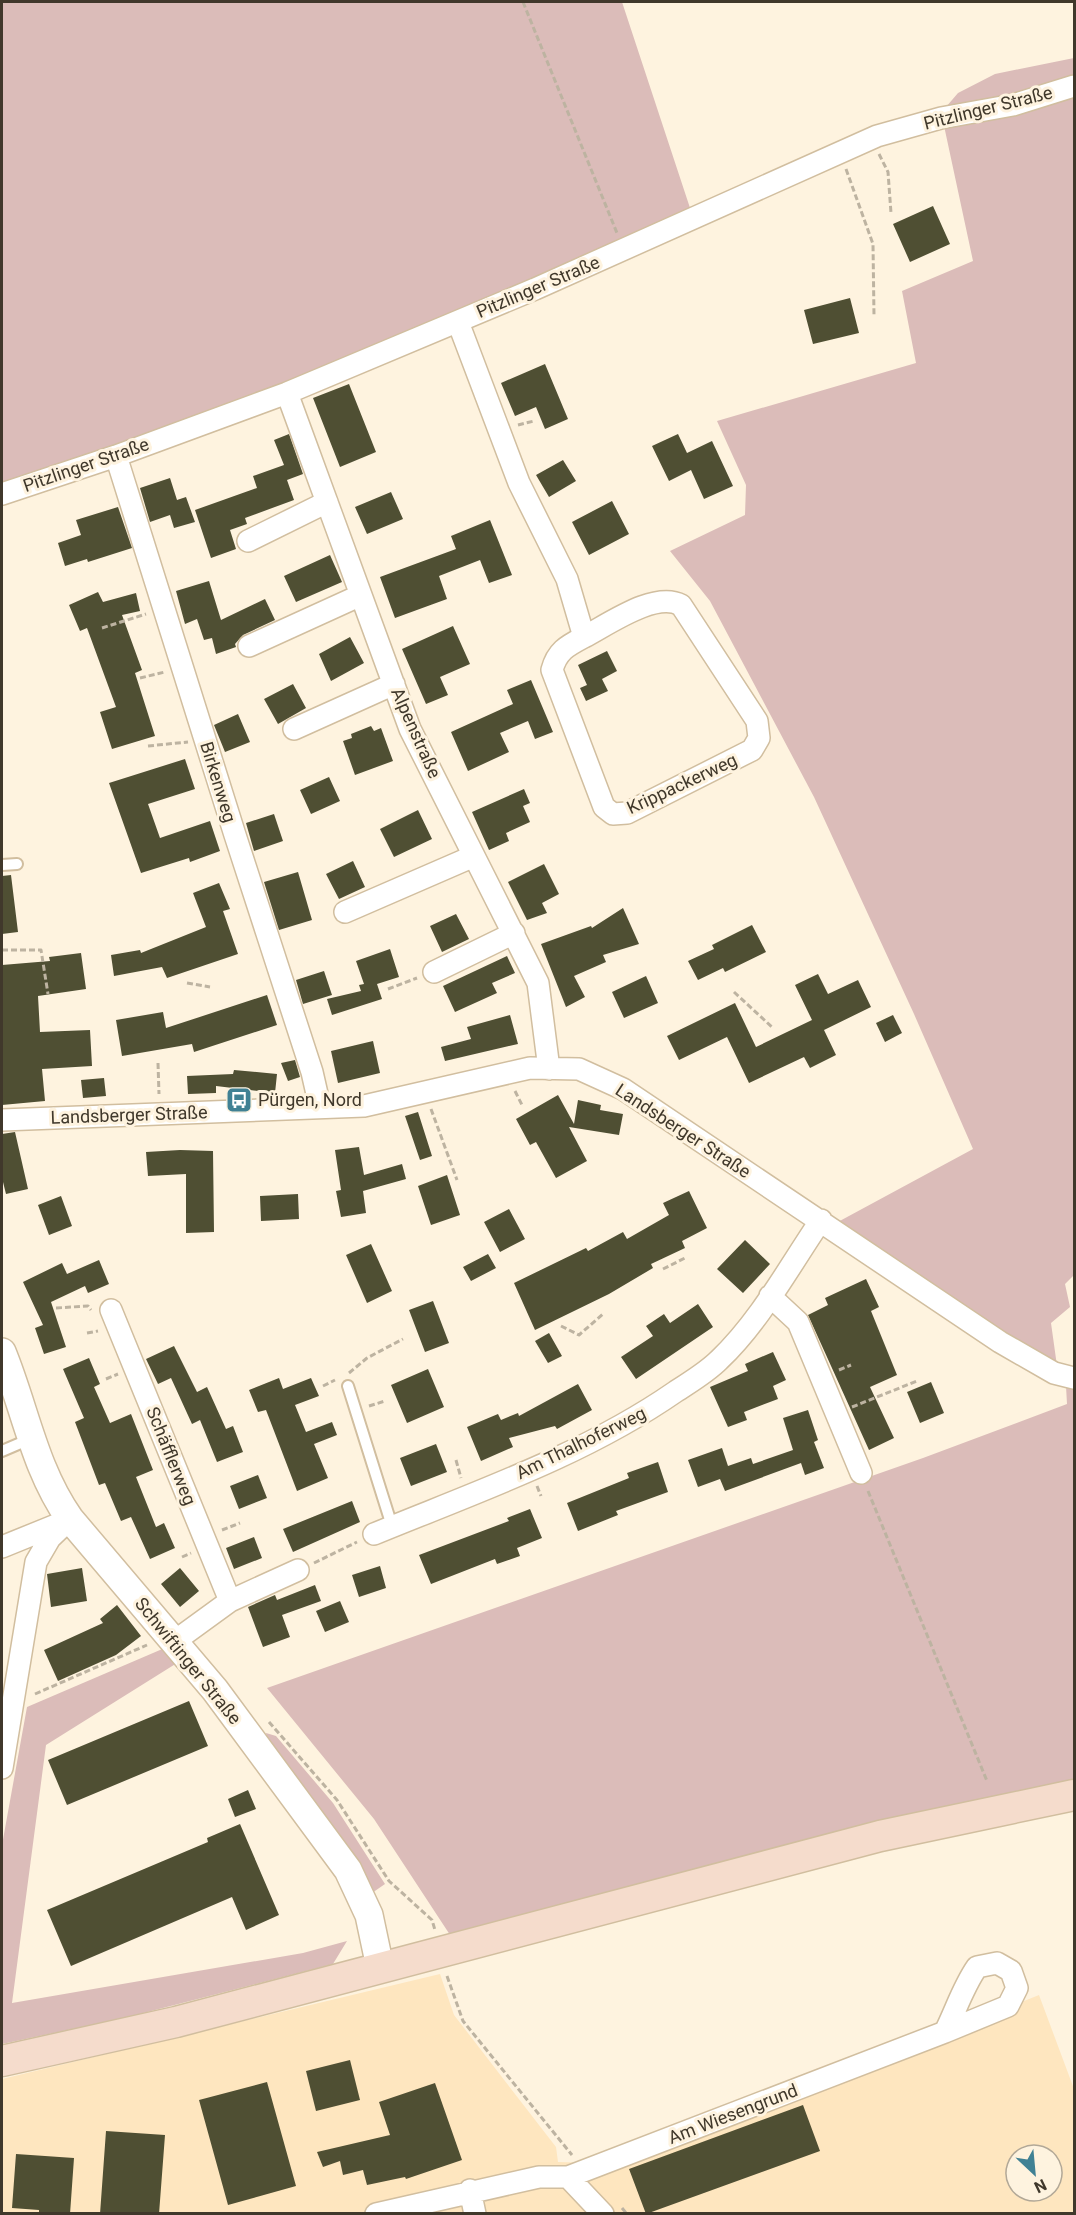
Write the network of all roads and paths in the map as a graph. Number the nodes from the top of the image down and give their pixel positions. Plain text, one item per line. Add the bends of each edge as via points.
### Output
1 (523, 2) edge
2 (1074, 86) edge
3 (871, 139) junction
4 (840, 153) junction
5 (891, 213) dead end
6 (624, 250) junction
7 (874, 315) dead end
8 (458, 322) junction
9 (287, 393) junction
10 (116, 456) junction
11 (2, 494) edge
12 (327, 502) junction
13 (248, 540) dead end
14 (361, 595) junction
15 (164, 609) junction
16 (102, 628) dead end
17 (584, 637) junction
18 (249, 646) dead end
19 (183, 668) junction
20 (140, 678) dead end
21 (394, 684) junction
22 (294, 729) dead end
23 (205, 738) junction
24 (148, 746) dead end
25 (474, 856) junction
26 (17, 864) dead end
27 (2, 865) edge
28 (345, 912) dead end
29 (514, 933) junction
30 (2, 950) edge
31 (434, 972) joint
32 (187, 983) dead end
33 (210, 987) dead end
34 (388, 989) dead end
35 (734, 992) dead end
36 (48, 994) dead end
37 (773, 1028) dead end
38 (158, 1063) dead end
39 (549, 1069) junction
40 (425, 1092) junction
41 (320, 1107) junction
42 (159, 1114) junction
43 (2, 1120) edge
44 (457, 1180) dead end
45 (820, 1220) junction
46 (687, 1257) dead end
47 (663, 1269) dead end
48 (770, 1296) junction
49 (56, 1308) dead end
50 (603, 1314) dead end
51 (101, 1315) junction
52 (561, 1326) dead end
53 (87, 1333) dead end
54 (403, 1339) dead end
55 (2, 1352) edge
56 (1074, 1378) edge
57 (347, 1380) joint
58 (917, 1381) dead end
59 (837, 1413) junction
60 (30, 1439) junction
61 (2, 1451) edge
62 (861, 1473) joint
63 (70, 1519) junction
64 (383, 1530) junction
65 (2, 1547) edge
66 (298, 1570) joint
67 (230, 1601) junction
68 (172, 1638) junction
69 (14, 1703) junction
70 (265, 1718) dead end
71 (2, 1768) edge
72 (987, 1781) dead end
73 (1074, 1795) edge
74 (435, 1930) dead end
75 (380, 1967) junction
76 (447, 1974) dead end
77 (945, 2032) dead end
78 (2, 2061) edge
79 (577, 2173) junction
80 (470, 2190) junction
81 (612, 2210) edge
82 (376, 2214) edge
83 (475, 2214) edge
84 (627, 2214) edge

1 - 6 path
2 - 3 street, Pitzlinger Straße
3 - 4 street, Pitzlinger Straße
3 - 5 path via 888,172
4 - 6 street, Pitzlinger Straße
4 - 7 path via 873,244
6 - 8 street, Pitzlinger Straße
8 - 9 street, Pitzlinger Straße
8 - 17 street via 519,483 567,579
9 - 10 street, Pitzlinger Straße
9 - 12 street, Alpenstraße
10 - 11 street, Pitzlinger Straße
10 - 15 street, Birkenweg
12 - 13 street
12 - 14 street, Alpenstraße
14 - 18 street
14 - 21 street, Alpenstraße
15 - 16 path
15 - 19 street, Birkenweg
17 - 17 street, Krippackerweg via 563,648 552,670 604,807 613,813 627,813 752,750 759,738 757,721 681,605 670,600 656,601
19 - 20 path
19 - 23 street, Birkenweg
21 - 22 street
21 - 25 street, Alpenstraße via 410,729
23 - 24 path
23 - 41 street, Birkenweg
25 - 28 street
25 - 29 street, Alpenstraße
26 - 27 lane
29 - 31 street
29 - 39 street, Alpenstraße via 538,983
30 - 36 path via 41,950
31 - 34 path
32 - 33 path
35 - 37 path
38 - 42 path
39 - 40 street, Landsberger Straße via 530,1068
39 - 45 street, Landsberger Straße via 579,1069 623,1089
40 - 41 street, Landsberger Straße via 364,1106
40 - 44 path
41 - 42 street, Landsberger Straße
42 - 43 street, Landsberger Straße
45 - 48 street, Am Thalhoferweg
45 - 56 street, Landsberger Straße via 1000,1342 1054,1372
46 - 47 path
48 - 59 street via 798,1322
48 - 64 street, Am Thalhoferweg via 745,1333 718,1361 637,1418 549,1461
49 - 51 path via 88,1306
50 - 52 path via 579,1335
51 - 53 path via 103,1330
51 - 67 street, Schäfflerweg
54 - 57 path via 367,1358
55 - 60 street, Schwiftinger Straße
57 - 64 lane
58 - 59 path
59 - 62 street
60 - 61 lane
60 - 63 street, Schwiftinger Straße via 42,1472
62 - 72 path
63 - 65 street
63 - 68 street, Schwiftinger Straße
63 - 69 street via 50,1538 36,1562
64 - 66 path
66 - 67 street
67 - 68 street
68 - 69 path
68 - 75 street, Schwiftinger Straße via 348,1870 369,1915
69 - 71 street
70 - 74 path via 338,1800 389,1881 432,1920
73 - 75 main road via 880,1836
75 - 78 main road via 176,2022
76 - 79 path via 463,2021
77 - 79 street, Am Wiesengrund
79 - 80 street
79 - 81 street
80 - 82 street
80 - 83 street
81 - 84 path

